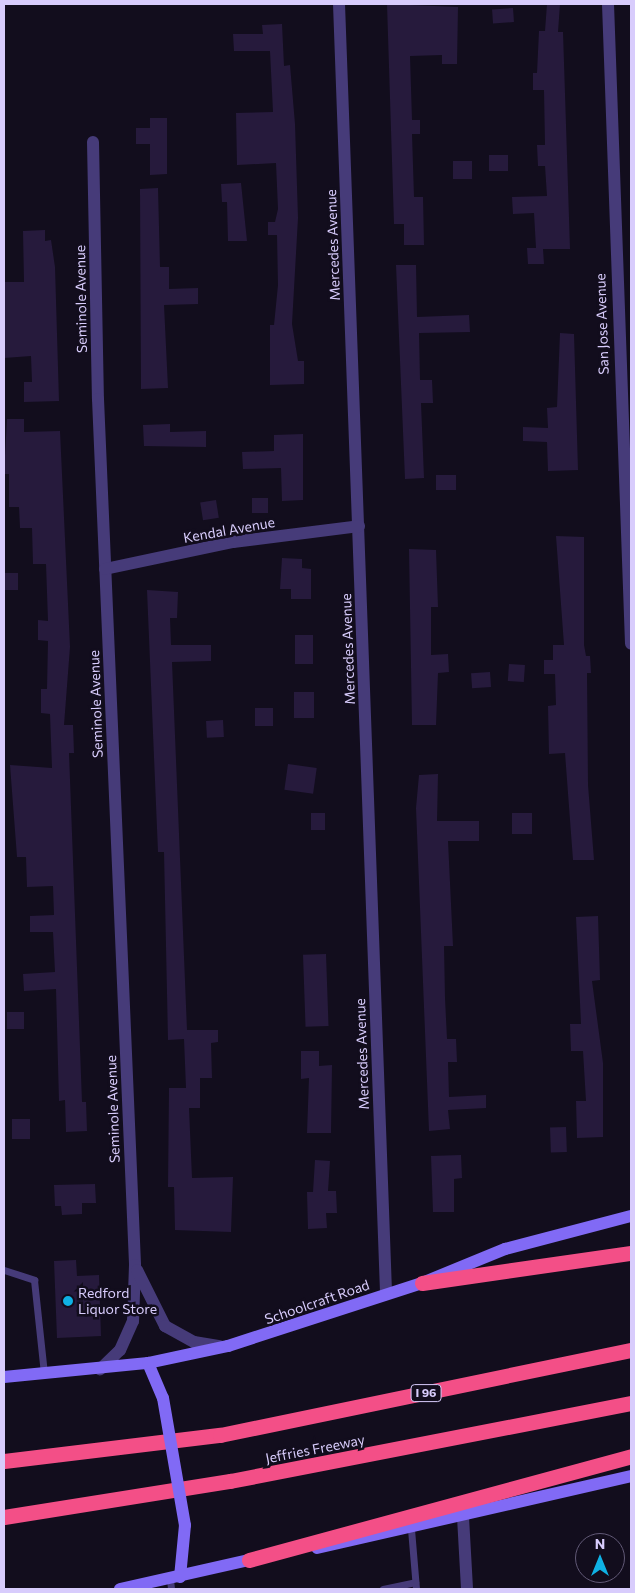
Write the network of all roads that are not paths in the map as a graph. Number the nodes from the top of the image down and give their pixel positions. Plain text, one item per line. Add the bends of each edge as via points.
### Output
1 (339, 4) edge
2 (608, 4) edge
3 (93, 142) dead end
4 (359, 526) junction
5 (105, 569) junction
6 (631, 644) edge
7 (631, 1216) edge
8 (631, 1253) edge
9 (135, 1265) junction
10 (4, 1270) edge
11 (422, 1283) junction
12 (386, 1294) junction
13 (228, 1346) junction
14 (631, 1350) edge
15 (148, 1363) junction
16 (100, 1369) junction
17 (44, 1374) junction
18 (4, 1377) edge
19 (631, 1403) edge
20 (631, 1456) edge
21 (4, 1461) edge
22 (631, 1476) edge
23 (4, 1517) edge
24 (464, 1517) junction
25 (411, 1528) junction
26 (249, 1560) junction
27 (174, 1582) edge
28 (416, 1585) edge
29 (120, 1589) edge
30 (383, 1589) edge
31 (467, 1589) edge

1 - 4 street, Mercedes Avenue
2 - 6 street, San Jose Avenue
3 - 5 street, Seminole Avenue
4 - 5 street, Kendal Avenue via 234,542
4 - 12 street, Mercedes Avenue
5 - 9 street, Seminole Avenue
7 - 11 main road, Schoolcraft Road via 505,1249
8 - 11 highway
9 - 13 street via 165,1326 194,1342
9 - 16 street, Seminole Avenue via 133,1321 120,1350
10 - 17 lane via 34,1280
11 - 12 main road, Schoolcraft Road
12 - 13 main road, Schoolcraft Road
13 - 15 main road, Schoolcraft Road
14 - 21 highway, I 96 via 220,1435
15 - 16 main road, Schoolcraft Road
15 - 27 main road, bridge via 163,1398 185,1525
16 - 17 main road, Schoolcraft Road
17 - 18 main road, Schoolcraft Road
19 - 23 highway, Jeffries Freeway via 230,1481
20 - 26 highway
22 - 24 main road
24 - 25 main road
24 - 31 street
25 - 26 main road
25 - 28 lane
26 - 27 main road
27 - 29 main road
28 - 30 lane

